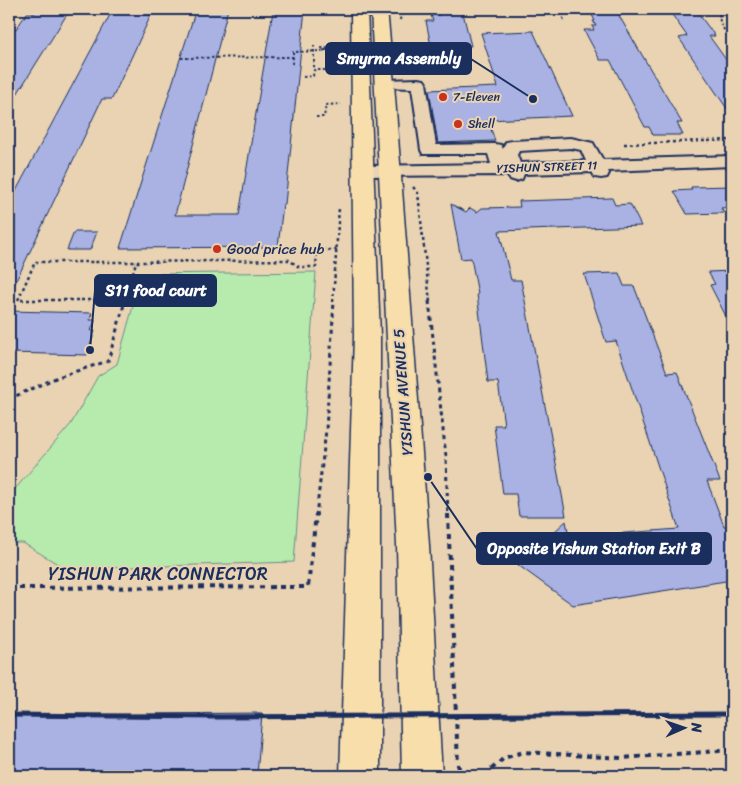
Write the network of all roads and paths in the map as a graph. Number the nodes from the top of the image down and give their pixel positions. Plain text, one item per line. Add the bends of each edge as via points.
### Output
1 (359, 9) edge
2 (378, 9) edge
3 (558, 9) edge
4 (719, 9) edge
5 (564, 20) dead end
6 (732, 43) edge
7 (314, 45) dead end
8 (403, 47) dead end
9 (324, 50) junction
10 (314, 52) junction
11 (344, 55) dead end
12 (292, 57) junction
13 (181, 58) dead end
14 (292, 64) dead end
15 (314, 70) junction
16 (343, 70) dead end
17 (303, 77) dead end
18 (385, 84) junction
19 (344, 96) dead end
20 (316, 117) dead end
21 (732, 140) edge
22 (624, 144) dead end
23 (732, 161) edge
24 (637, 168) junction
25 (599, 169) junction
26 (732, 169) edge
27 (510, 171) junction
28 (363, 176) junction
29 (390, 176) junction
30 (414, 187) dead end
31 (340, 206) dead end
32 (337, 250) junction
33 (136, 262) junction
34 (126, 300) junction
35 (9, 399) edge
36 (9, 588) edge
37 (732, 750) edge
38 (360, 776) edge
39 (422, 776) edge
40 (462, 776) edge
41 (484, 776) edge

1 - 28 main road
2 - 18 main road, YISHUN AVENUE 5
3 - 5 path
4 - 6 path via 722,29
7 - 10 path
8 - 9 path, bridge via 427,46 427,49
9 - 10 path
9 - 11 path via 322,48 345,47
10 - 12 path via 293,52
10 - 15 path
12 - 13 path
12 - 14 path
15 - 16 path
15 - 17 path via 313,76
18 - 27 street via 419,83 429,150 495,149
18 - 29 main road, YISHUN AVENUE 5
19 - 20 path via 344,104 326,105 324,117
21 - 22 path
23 - 24 street, YISHUN STREET 11
24 - 25 street, YISHUN STREET 11
24 - 26 street, YISHUN STREET 11
25 - 27 street, YISHUN STREET 11
25 - 27 street via 587,147 553,143 512,146 509,151
27 - 29 street, YISHUN STREET 11
28 - 29 street, YISHUN STREET 11
28 - 38 main road via 367,336
29 - 39 main road, YISHUN AVENUE 5 via 413,545
30 - 40 path via 418,193 446,457 457,755
31 - 32 path
32 - 33 path via 317,250 316,267 299,267 288,260
32 - 36 path, YISHUN PARK CONNECTOR via 326,430 308,587
33 - 34 path
33 - 34 path via 35,262 18,300
34 - 35 path via 108,360 58,377
37 - 41 path via 622,758 523,752 504,758

